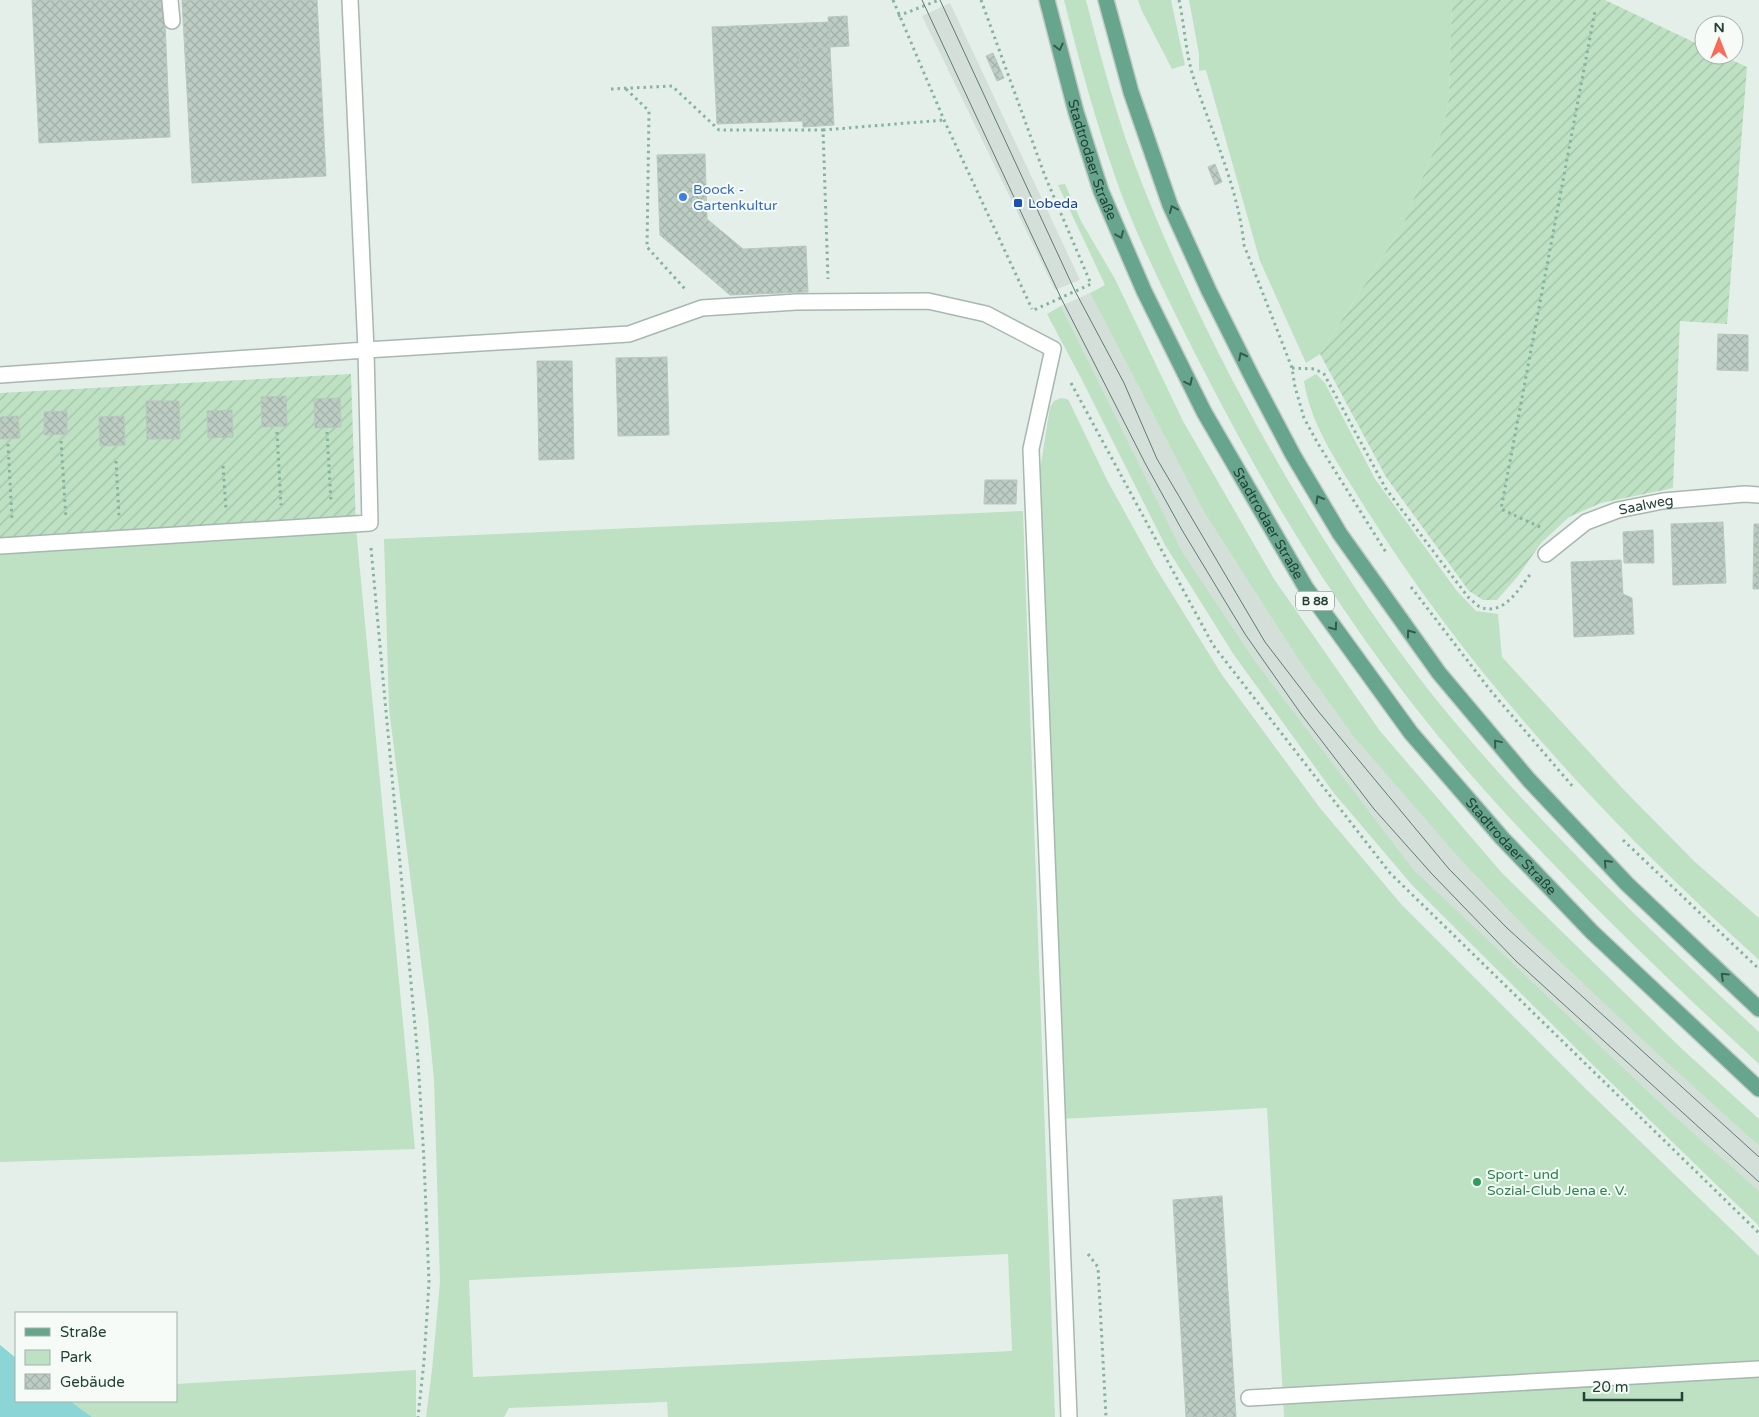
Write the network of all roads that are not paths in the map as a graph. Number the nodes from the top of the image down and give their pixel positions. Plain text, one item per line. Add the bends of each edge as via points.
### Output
1 (170, 0) edge
2 (350, 0) edge
3 (1047, 0) edge
4 (1106, 0) edge
5 (172, 21) dead end
6 (366, 350) junction
7 (0, 375) edge
8 (1759, 495) edge
9 (6, 546) edge
10 (1546, 554) road end
11 (1759, 1009) edge
12 (1759, 1089) edge
13 (1759, 1369) edge
14 (1249, 1398) dead end
15 (1069, 1417) edge

1 - 5 street
2 - 6 street
3 -> 12 main road, Stadtrodaer Straße / B 88 via 1076,112 1101,191 1144,291 1204,412 1306,588 1411,733 1502,838 1592,932
11 -> 4 main road via 1627,884 1529,780 1439,673 1340,534 1252,377 1170,205 1131,92
6 - 7 street
6 - 9 street via 370,523
6 - 15 street via 629,334 702,308 796,302 928,301 986,314 1053,348 1031,449
8 - 10 street, Saalweg via 1663,501 1618,510 1586,522
13 - 14 street

